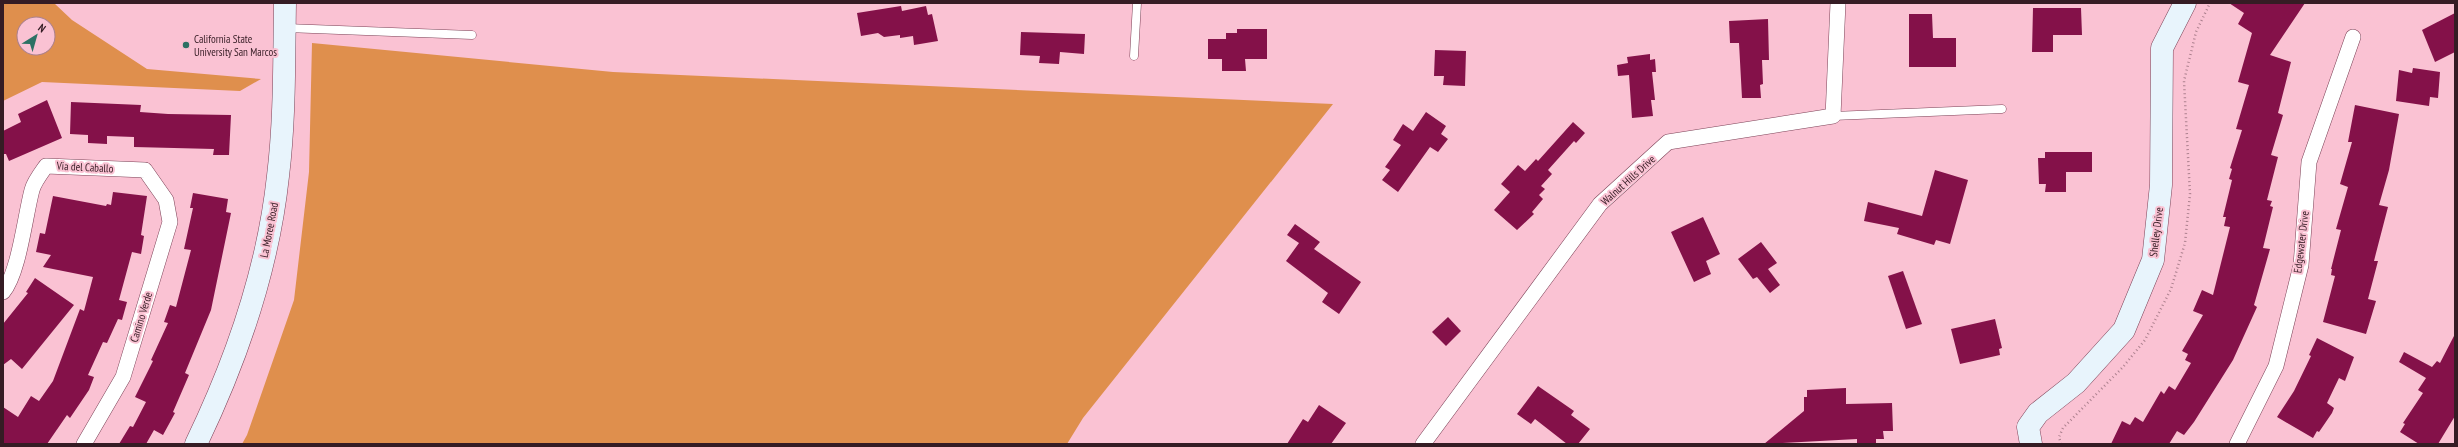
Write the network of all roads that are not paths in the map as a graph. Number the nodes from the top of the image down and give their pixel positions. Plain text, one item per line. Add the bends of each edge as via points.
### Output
1 (285, 3) edge
2 (1137, 3) edge
3 (1838, 3) edge
4 (2185, 3) edge
5 (285, 28) junction
6 (472, 35) dead end
7 (2352, 37) dead end
8 (1134, 56) dead end
9 (2002, 109) dead end
10 (1833, 116) junction
11 (156, 185) joint
12 (3, 292) edge
13 (84, 444) edge
14 (196, 444) edge
15 (1423, 444) edge
16 (2031, 444) edge
17 (2237, 444) edge

1 - 5 street, La Moree Road
2 - 8 lane
3 - 10 street
4 - 16 street, Shelley Drive via 2162,48 2161,185 2153,260 2124,330 2076,383 2038,413 2028,427
5 - 6 lane
5 - 14 street, La Moree Road via 278,176 257,289 240,343
7 - 17 street, Edgewater Drive via 2309,162 2301,265 2276,366
9 - 10 lane
10 - 15 street, Walnut Hills Drive via 1668,142 1600,204
11 - 12 street, Via del Caballo via 145,170 46,166 32,188 17,255
11 - 13 street, Camino Verde via 166,200 170,222 123,377

